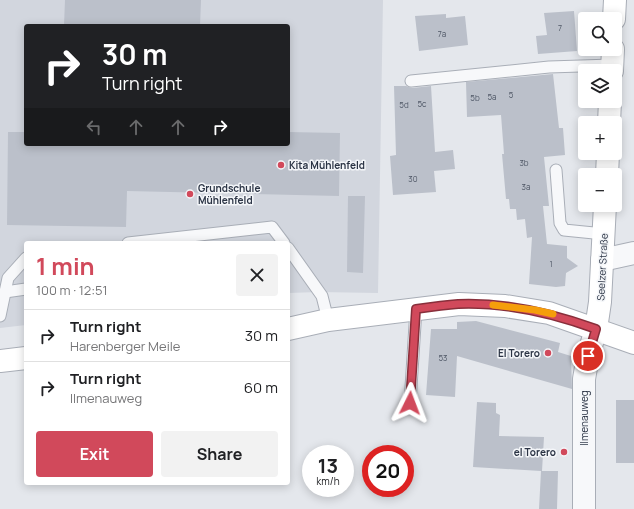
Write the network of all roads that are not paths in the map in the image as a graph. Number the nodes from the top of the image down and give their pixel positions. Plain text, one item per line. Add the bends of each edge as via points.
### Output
1 (615, 0) edge
2 (614, 12) edge
3 (612, 62) edge
4 (411, 81) dead end
5 (556, 170) dead end
6 (605, 212) edge
7 (604, 234) junction
8 (146, 241) edge
9 (282, 241) edge
10 (634, 254) edge
11 (24, 260) edge
12 (602, 260) junction
13 (293, 261) edge
14 (24, 289) edge
15 (6, 292) junction
16 (416, 309) junction
17 (0, 316) edge
18 (328, 320) junction
19 (290, 321) edge
20 (290, 329) edge
21 (596, 329) junction
22 (634, 343) edge
23 (24, 358) edge
24 (0, 361) edge
25 (410, 403) dead end
26 (584, 509) edge

1 - 2 main road
3 - 4 lane
5 - 7 lane via 560,223 564,230
6 - 7 main road, Seelzer Straße
7 - 12 main road, Seelzer Straße
8 - 9 lane via 272,227
10 - 12 street
11 - 15 lane via 8,278
12 - 21 main road, Seelzer Straße
13 - 18 lane via 322,296
14 - 15 lane
15 - 17 lane
16 - 18 main road
16 - 21 main road via 459,304 505,306 549,313
16 - 25 lane
18 - 19 main road
18 - 20 main road
21 - 22 main road
21 - 26 street, Ilmenauweg via 584,379
23 - 24 main road

